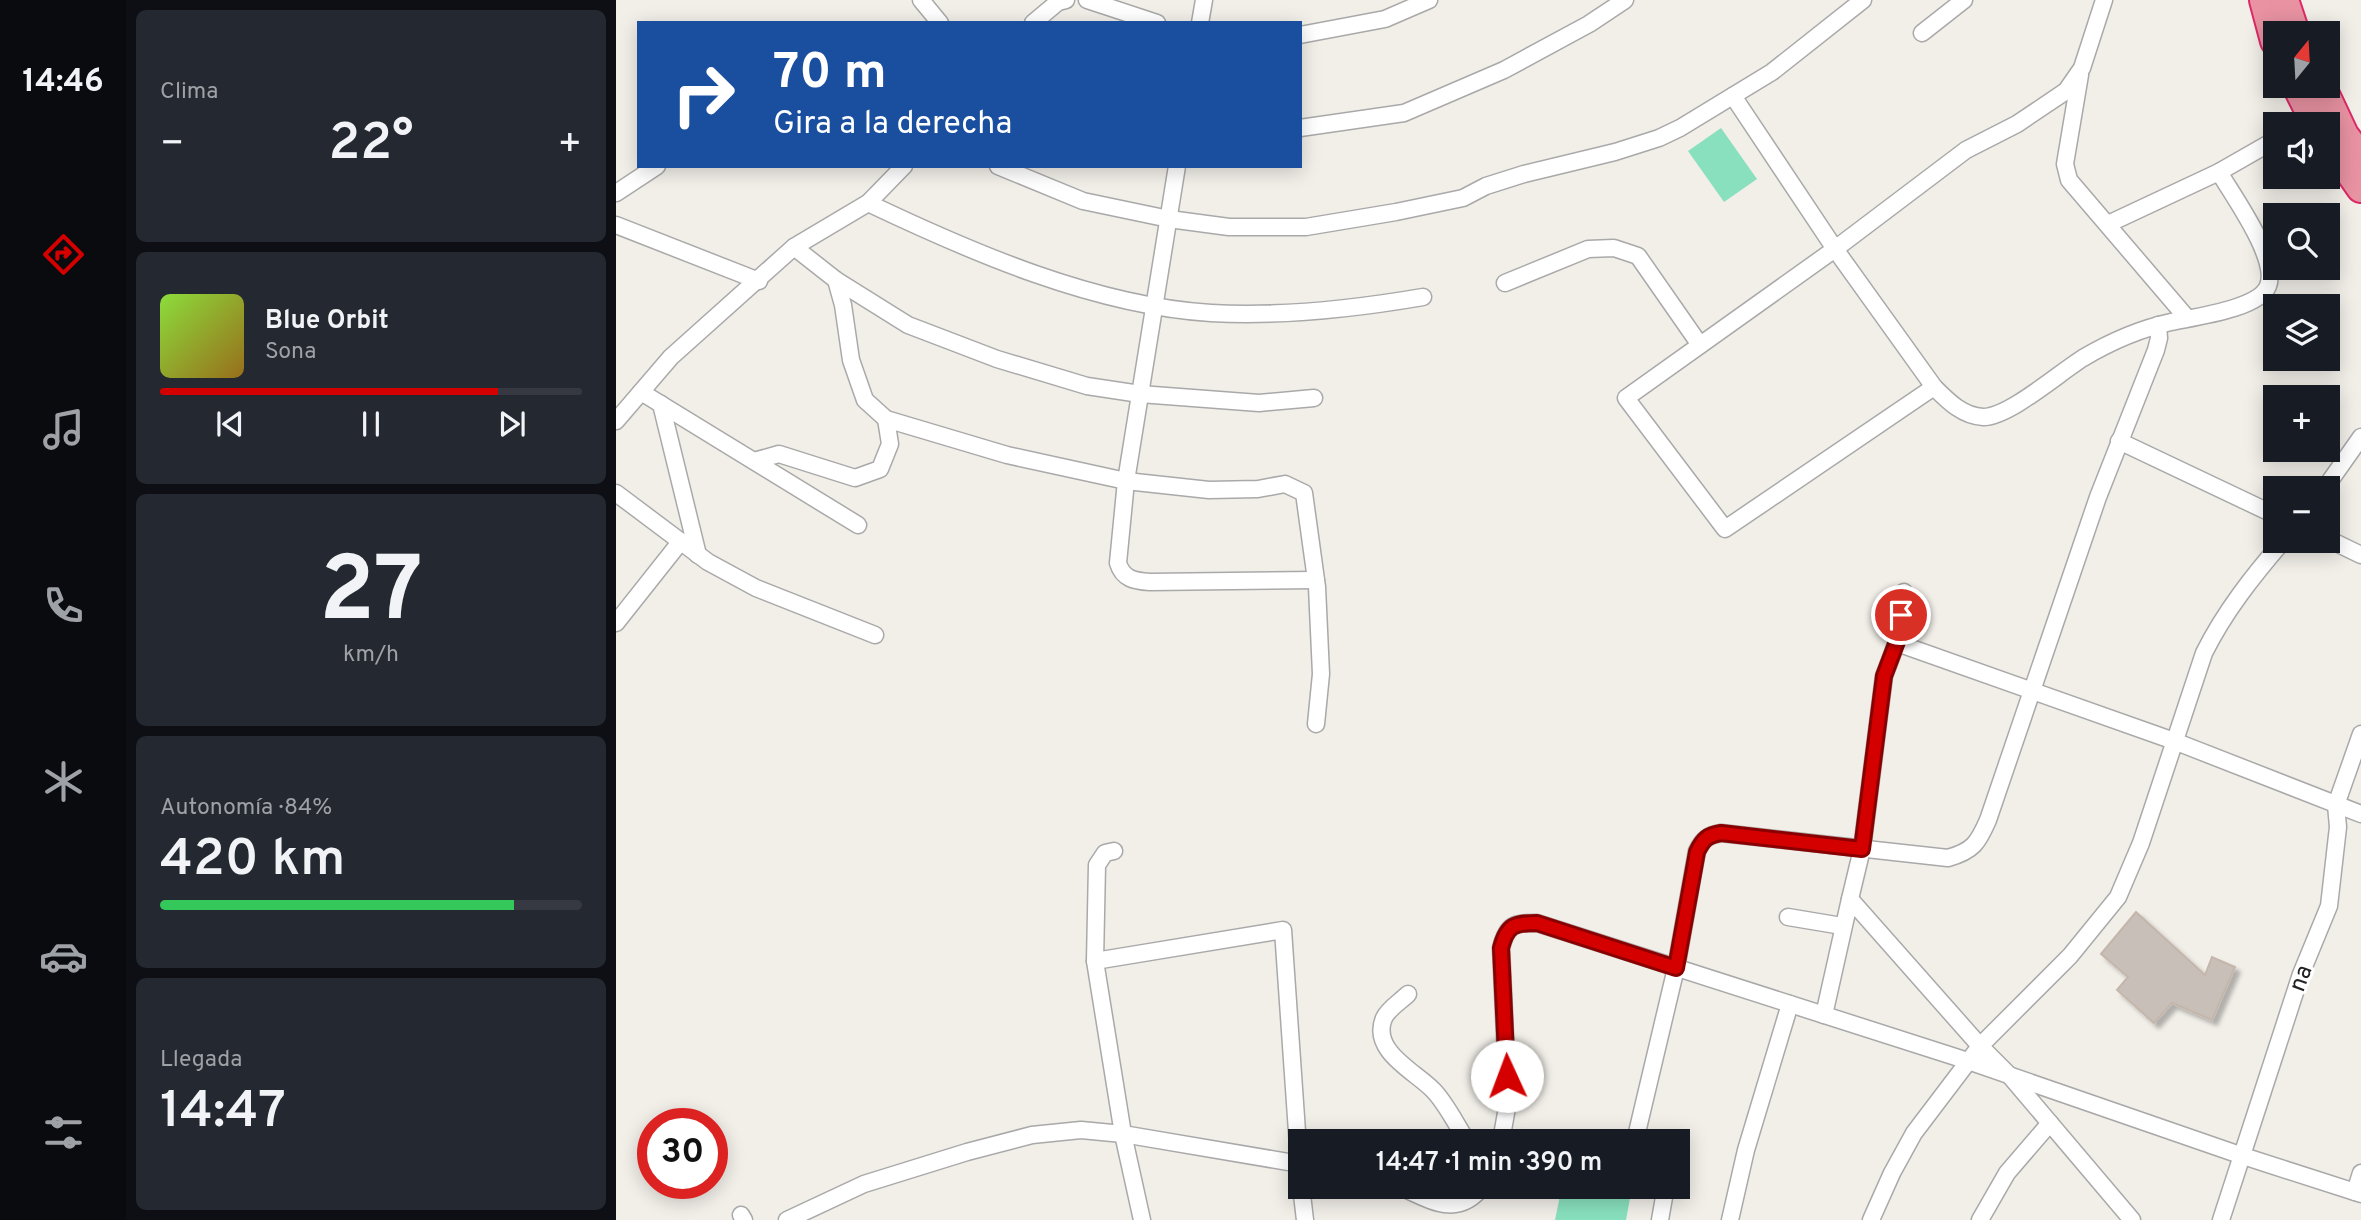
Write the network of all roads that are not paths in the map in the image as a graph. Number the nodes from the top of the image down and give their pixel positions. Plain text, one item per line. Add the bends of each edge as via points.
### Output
1 (921, 0) edge
2 (1066, 0) edge
3 (1087, 0) edge
4 (1203, 0) edge
5 (1429, 0) edge
6 (1625, 0) edge
7 (1863, 0) edge
8 (1964, 0) edge
9 (2104, 0) edge
10 (2264, 0) edge
11 (2284, 0) edge
12 (938, 21) edge
13 (1035, 21) edge
14 (1151, 21) edge
15 (1200, 21) edge
16 (2270, 21) edge
17 (2291, 21) edge
18 (1922, 33) dead end
19 (1302, 35) edge
20 (2082, 68) junction
21 (1733, 96) junction
22 (2327, 98) edge
23 (1302, 128) edge
24 (2263, 147) edge
25 (2361, 158) edge
26 (2340, 160) edge
27 (654, 168) edge
28 (902, 168) edge
29 (1003, 168) edge
30 (1177, 168) edge
31 (2219, 172) junction
32 (2361, 188) edge
33 (616, 192) edge
34 (868, 203) junction
35 (1169, 219) junction
36 (2108, 223) junction
37 (616, 225) edge
38 (794, 247) junction
39 (1835, 249) junction
40 (836, 280) junction
41 (759, 281) junction
42 (1505, 283) dead end
43 (1423, 297) dead end
44 (1154, 306) junction
45 (2187, 318) junction
46 (2158, 325) junction
47 (1700, 345) junction
48 (1934, 387) junction
49 (641, 392) junction
50 (1140, 394) junction
51 (1314, 398) dead end
52 (661, 404) junction
53 (887, 419) junction
54 (616, 421) edge
55 (2361, 437) edge
56 (2119, 441) junction
57 (754, 461) junction
58 (2333, 476) edge
59 (1126, 481) junction
60 (616, 493) edge
61 (2263, 508) edge
62 (858, 525) dead end
63 (681, 541) junction
64 (2340, 545) edge
65 (2273, 553) edge
66 (698, 555) junction
67 (2361, 555) edge
68 (1316, 580) junction
69 (1904, 592) dead end
70 (616, 623) edge
71 (875, 635) dead end
72 (1896, 643) junction
73 (2032, 689) junction
74 (1316, 724) dead end
75 (2361, 734) edge
76 (2174, 741) junction
77 (2336, 805) junction
78 (2361, 814) edge
79 (1862, 849) junction
80 (1114, 851) dead end
81 (1850, 899) junction
82 (1788, 917) dead end
83 (1842, 926) junction
84 (1095, 961) junction
85 (1676, 968) junction
86 (1408, 994) dead end
87 (1790, 1004) junction
88 (1824, 1015) junction
89 (1980, 1046) junction
90 (1968, 1062) junction
91 (2010, 1076) junction
92 (2050, 1124) junction
93 (1297, 1129) edge
94 (1459, 1129) edge
95 (1503, 1129) edge
96 (1638, 1129) edge
97 (1123, 1134) junction
98 (2240, 1155) junction
99 (1288, 1166) edge
100 (2361, 1173) edge
101 (2358, 1193) edge
102 (1303, 1199) edge
103 (1424, 1199) edge
104 (1471, 1199) edge
105 (1664, 1199) edge
106 (787, 1220) edge
107 (1142, 1220) edge
108 (1305, 1220) edge
109 (1660, 1220) edge
110 (1730, 1220) edge
111 (1871, 1220) edge
112 (1980, 1220) edge
113 (2132, 1220) edge
114 (2221, 1220) edge

1 - 12 street
2 - 13 street
3 - 14 street
4 - 15 street
5 - 19 street via 1385,19
6 - 23 street via 1504,70 1404,113
7 - 21 street via 1772,72
8 - 18 street
9 - 20 street
10 - 16 highway
11 - 17 highway
20 - 36 street via 2065,164 2069,180
20 - 39 street via 2053,102 1966,149
21 - 35 street via 1659,138 1524,173 1450,201 1306,227 1229,227
21 - 39 street
22 - 25 highway
24 - 31 street
26 - 32 highway
27 - 33 street
28 - 34 street
29 - 35 street via 1083,201
30 - 35 street
31 - 36 street
31 - 45 street via 2263,249 2269,285 2250,303
34 - 38 street
34 - 44 street via 999,261 1062,283
35 - 44 street
36 - 45 street
37 - 41 street
38 - 40 street
38 - 41 street
39 - 47 street
39 - 48 street
40 - 50 street via 908,325 949,342 1087,386
40 - 53 street via 851,360 865,400
41 - 49 street via 671,358
42 - 47 street via 1588,249 1615,248 1638,256
43 - 44 street via 1276,314
44 - 50 street
45 - 46 street
46 - 48 street via 2120,338 2082,359 2006,411 1983,417 1968,413 1953,406
46 - 56 street via 2156,350
47 - 48 street via 1626,398 1725,529
49 - 52 street
49 - 54 street
50 - 51 street via 1259,403
50 - 59 street
52 - 57 street
52 - 66 street
53 - 57 street via 890,444 880,469 855,478 779,454
53 - 59 street via 1007,455
55 - 58 street
56 - 61 street
56 - 73 street
57 - 62 street
59 - 68 street via 1209,490 1285,484 1304,493
59 - 68 street via 1118,563 1121,573 1133,580
60 - 63 street
63 - 66 street
63 - 70 street
64 - 67 street
65 - 76 street via 2219,623
66 - 71 street via 756,588
68 - 74 street via 1321,674
69 - 72 street
72 - 73 street
72 - 79 street via 1884,676
73 - 76 street
73 - 79 street via 1988,820 1974,846 1948,858
75 - 77 street, na
76 - 77 street
76 - 89 street via 2118,897 2070,956
77 - 78 street
77 - 98 street, na via 2338,827 2329,906
79 - 81 street
79 - 85 street via 1710,835 1697,852
80 - 84 street via 1105,853 1097,865
81 - 83 street
81 - 89 street
82 - 83 street
83 - 88 street
84 - 93 street via 1283,930
84 - 97 street
85 - 87 street
85 - 95 street via 1537,923 1511,926 1501,948 1508,1102
85 - 96 street
86 - 94 street via 1385,1017 1382,1032 1387,1049 1434,1090
87 - 88 street
87 - 110 street
88 - 90 street
89 - 90 street
89 - 91 street
90 - 91 street
90 - 111 street via 1914,1133
91 - 92 street
91 - 98 street
92 - 112 street via 2007,1173
92 - 113 street
97 - 99 street
97 - 106 street via 1082,1130 1032,1135 864,1185
97 - 107 street
98 - 101 street
98 - 114 street, na
100 - 101 street
102 - 108 street
103 - 104 street via 1434,1204
105 - 109 street

